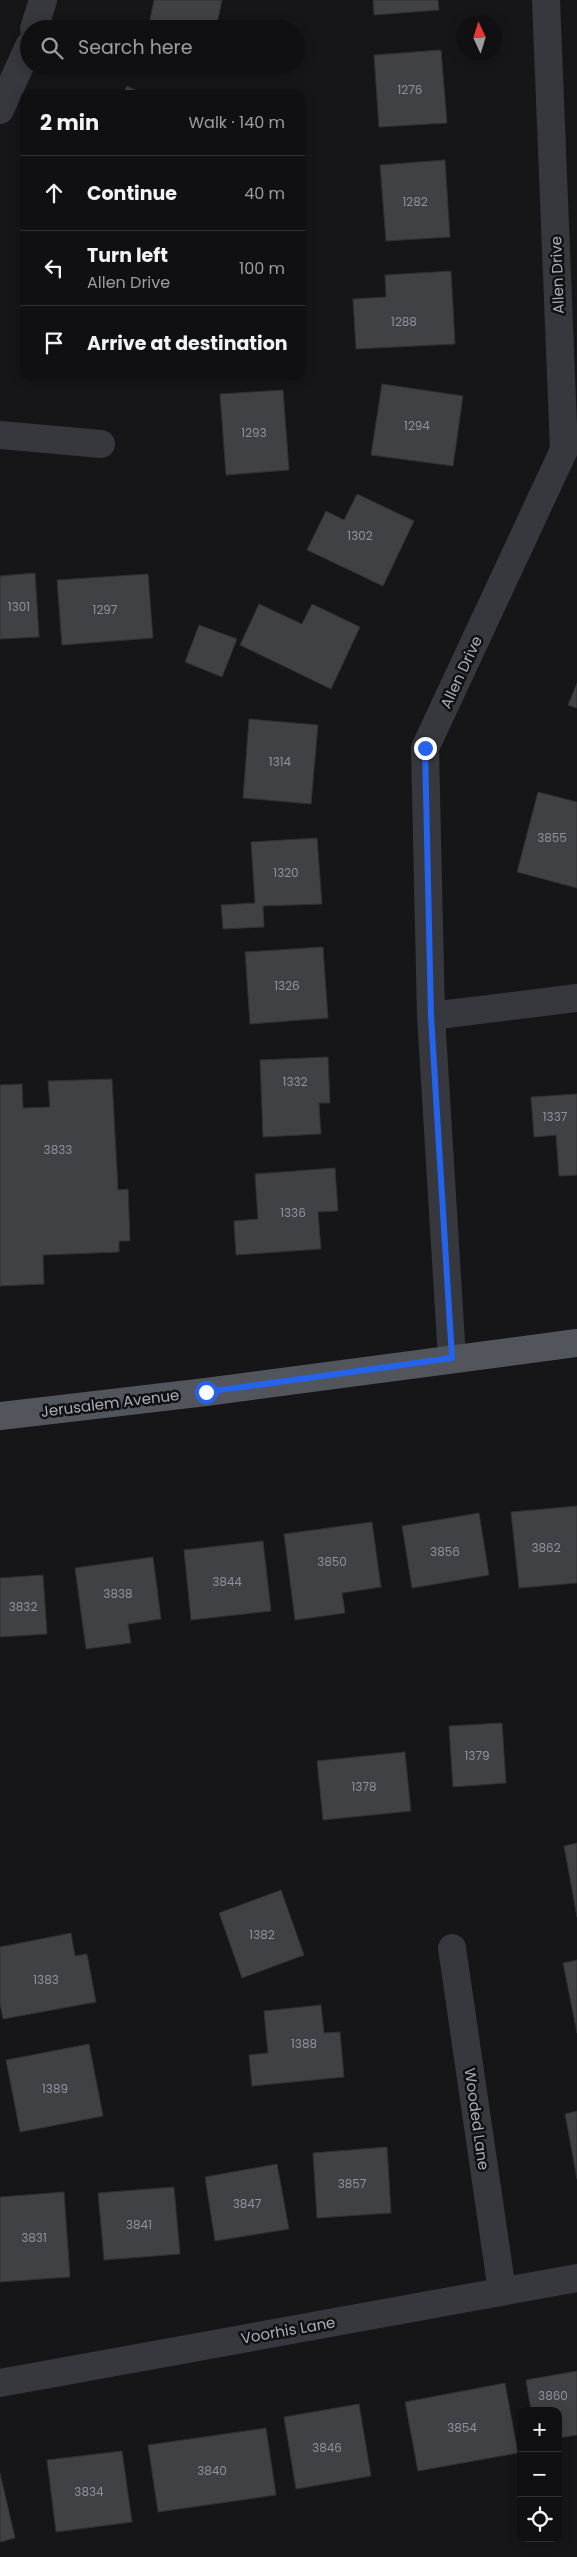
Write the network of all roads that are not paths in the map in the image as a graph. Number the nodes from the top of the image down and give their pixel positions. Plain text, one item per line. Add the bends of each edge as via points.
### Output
1 (42, 0) edge
2 (546, 0) edge
3 (36, 20) edge
4 (20, 66) edge
5 (0, 110) edge
6 (0, 434) edge
7 (101, 444) dead end
8 (577, 998) edge
9 (431, 1016) junction
10 (577, 1342) edge
11 (452, 1358) junction
12 (0, 1416) edge
13 (452, 1948) dead end
14 (577, 2278) edge
15 (502, 2291) junction
16 (0, 2383) edge

1 - 3 street
2 - 9 street, Allen Drive via 564,450 425,748
4 - 5 street
6 - 7 street
8 - 9 street
9 - 11 street, Allen Drive
10 - 11 main road, Jerusalem Avenue
11 - 12 main road, Jerusalem Avenue
13 - 15 street, Wooded Lane
14 - 15 street, Voorhis Lane
15 - 16 street, Voorhis Lane

